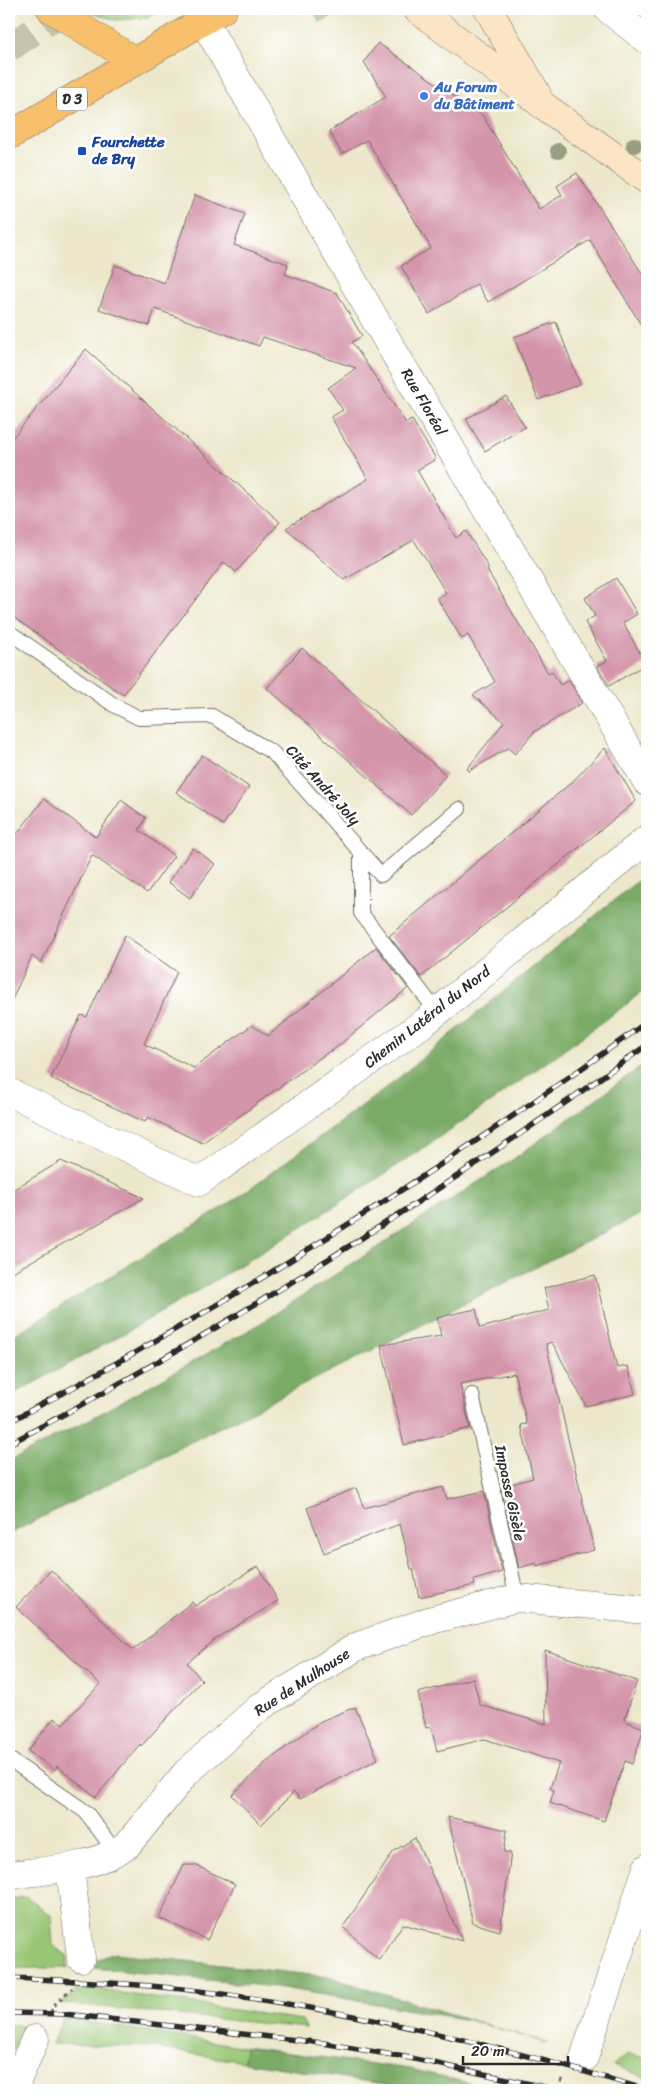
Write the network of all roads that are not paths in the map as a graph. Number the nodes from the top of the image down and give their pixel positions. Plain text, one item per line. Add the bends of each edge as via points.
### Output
1 (50, 9) edge
2 (417, 9) edge
3 (488, 9) edge
4 (608, 9) edge
5 (213, 14) edge
6 (647, 40) edge
7 (134, 61) junction
8 (544, 106) junction
9 (9, 136) edge
10 (647, 180) edge
11 (9, 632) edge
12 (647, 782) edge
13 (459, 810) dead end
14 (647, 839) edge
15 (361, 853) junction
16 (437, 1012) junction
17 (9, 1092) edge
18 (472, 1395) dead end
19 (517, 1598) junction
20 (647, 1610) edge
21 (9, 1759) edge
22 (116, 1853) junction
23 (70, 1868) junction
24 (647, 1868) edge
25 (9, 1874) edge
26 (81, 1958) road end
27 (35, 2038) road end
28 (584, 2058) dead end
29 (13, 2090) edge

1 - 7 main road
2 - 8 main road
3 - 8 main road
4 - 6 street
5 - 7 main road, D 3
5 - 12 street, Rue Floréal via 390,344
7 - 9 main road, D 3
8 - 10 main road
11 - 15 lane, Cité André Joly via 114,705 139,718 212,716 273,753
13 - 15 lane, Cité André Joly via 381,875
14 - 16 street, Chemin Latéral du Nord
15 - 16 lane via 361,913
16 - 17 street, Chemin Latéral du Nord via 199,1182
18 - 19 lane, Impasse Gisèle
19 - 20 street, Rue de Mulhouse
19 - 22 street, Rue de Mulhouse via 432,1620 356,1647 260,1707 186,1773 128,1844
21 - 22 lane via 86,1812
22 - 23 street, Rue de Mulhouse
23 - 25 street, Rue de Mulhouse
23 - 26 street
24 - 28 street
27 - 29 street

